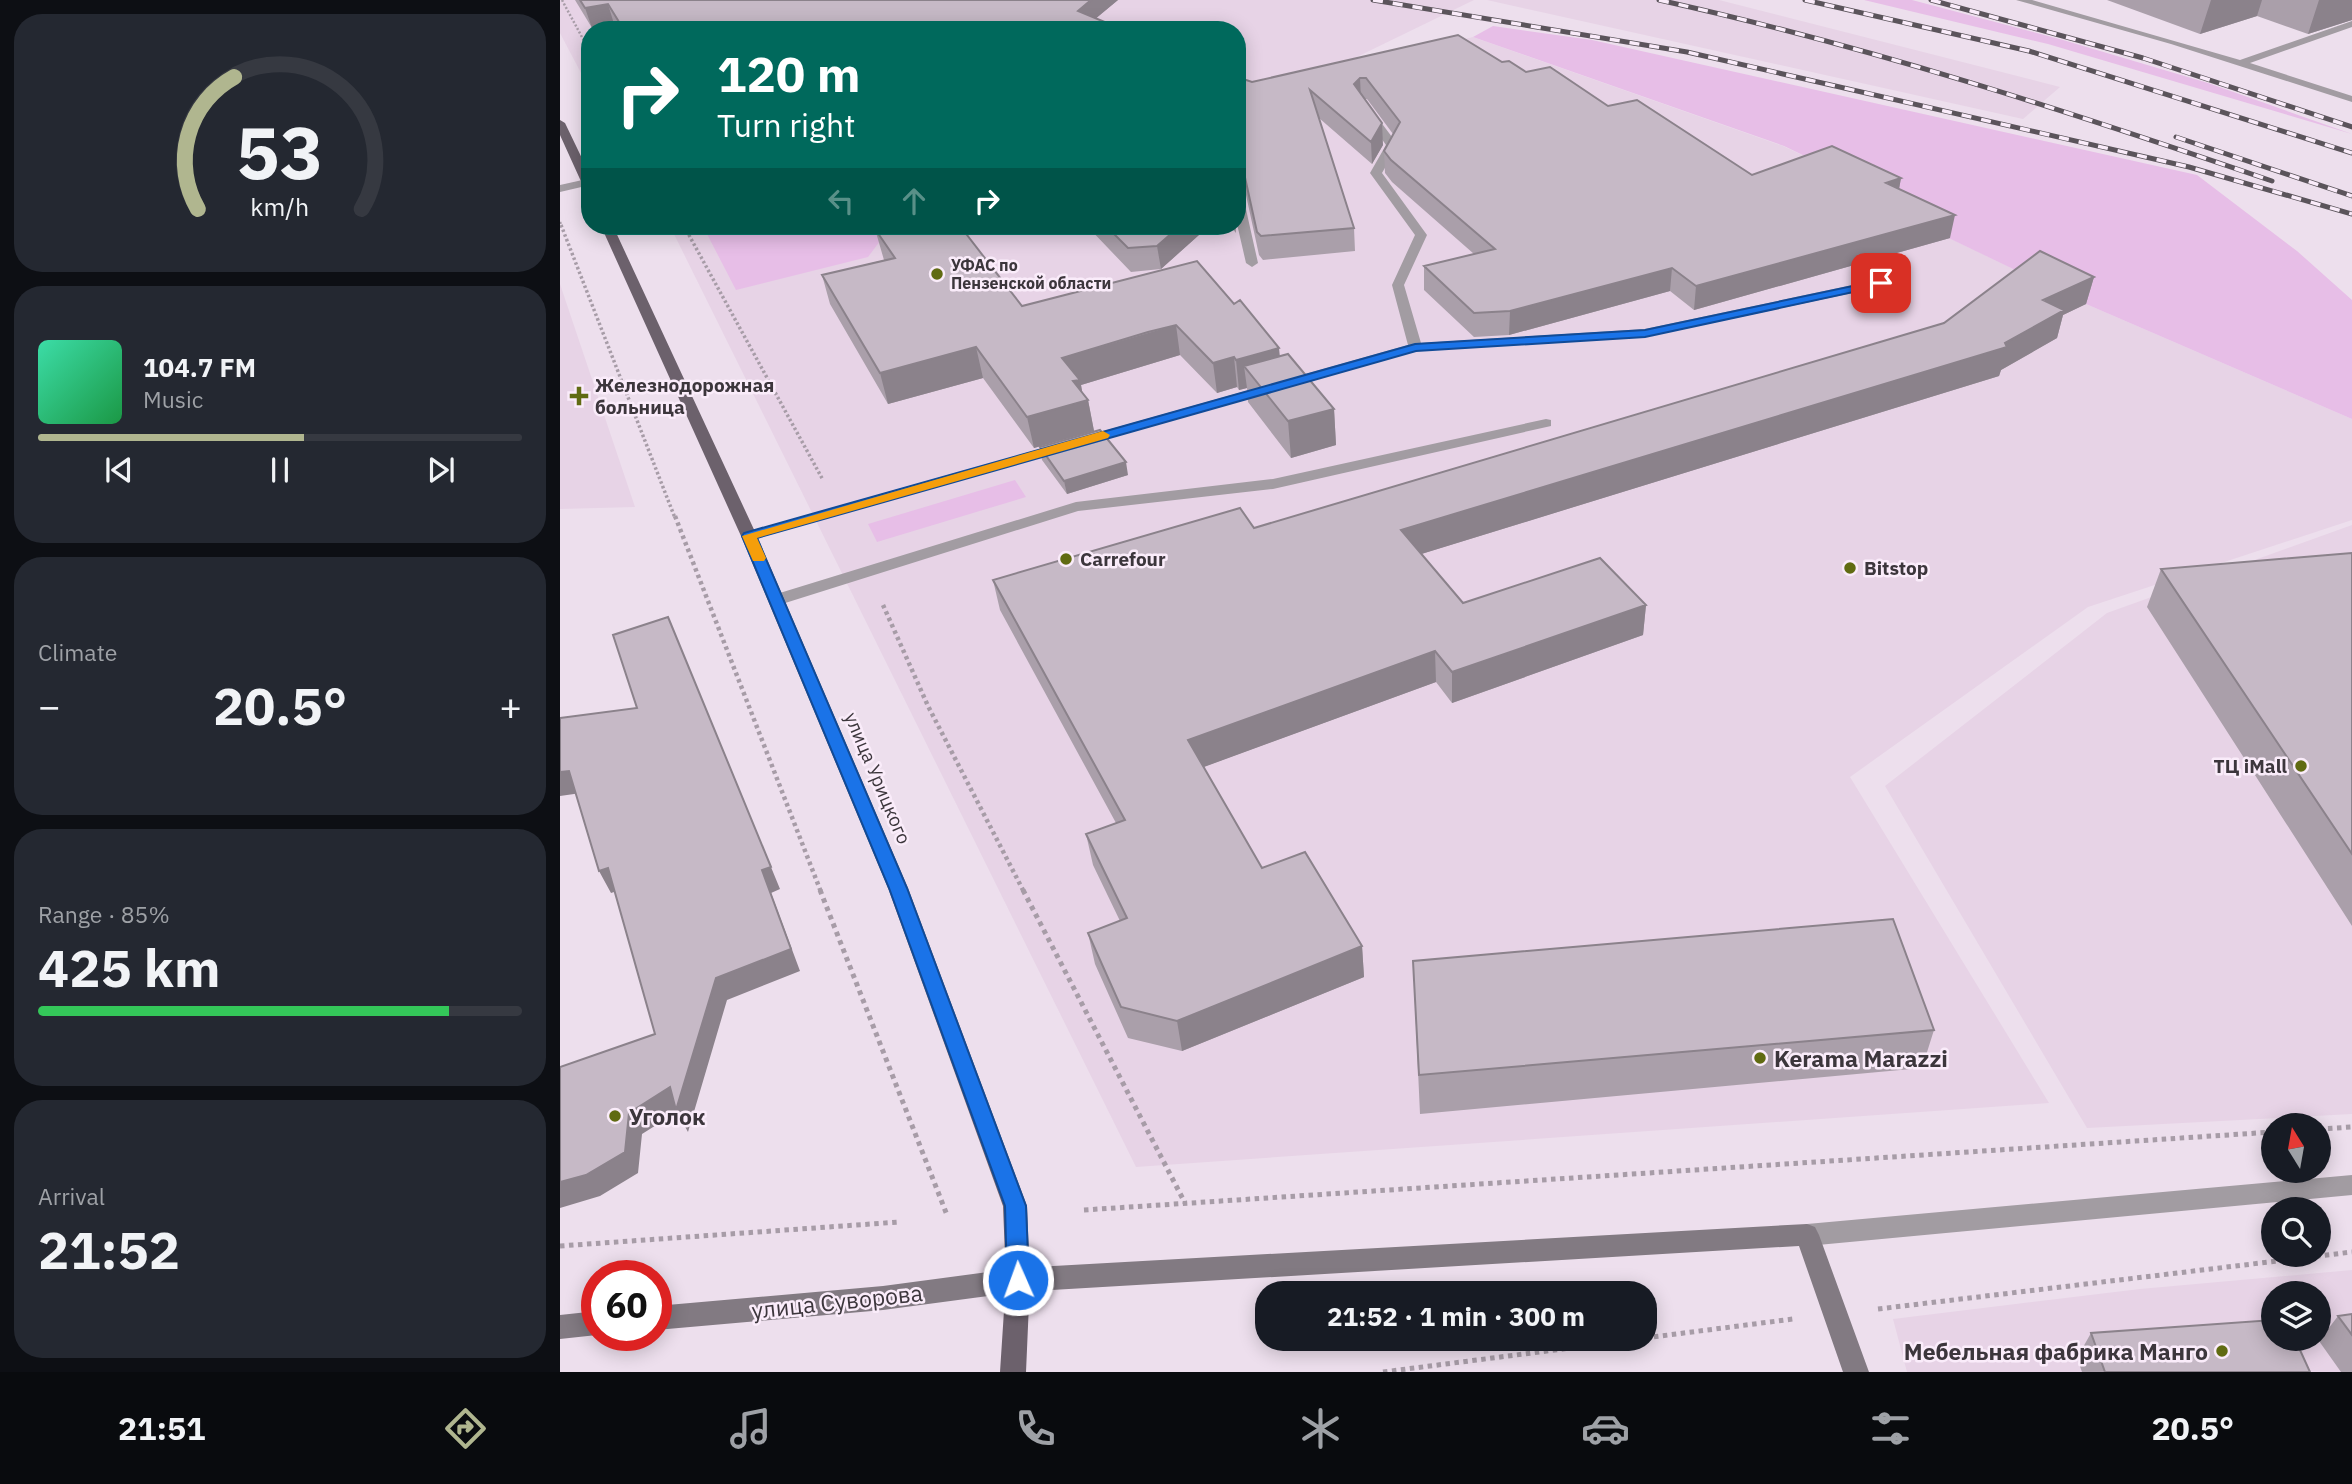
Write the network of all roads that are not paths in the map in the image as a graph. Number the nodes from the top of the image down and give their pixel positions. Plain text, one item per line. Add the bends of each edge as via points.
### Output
1 (2021, 0) edge
2 (2352, 24) edge
3 (2240, 63) junction
4 (2352, 99) edge
5 (1362, 104) edge
6 (560, 123) edge
7 (581, 170) edge
8 (581, 186) edge
9 (560, 189) edge
10 (611, 235) edge
11 (1246, 235) edge
12 (1252, 263) dead end
13 (1881, 283) dead end
14 (1415, 347) junction
15 (1546, 423) dead end
16 (749, 536) junction
17 (776, 600) junction
18 (2352, 1185) edge
19 (1807, 1235) junction
20 (1018, 1280) junction
21 (672, 1317) edge
22 (581, 1324) edge
23 (560, 1326) edge
24 (1013, 1372) edge
25 (1856, 1372) edge

1 - 3 street
2 - 3 street
3 - 4 street
5 - 14 street via 1392,145 1376,173 1421,235 1398,285
6 - 7 main road
8 - 9 street
10 - 16 main road, улица Урицкого
11 - 12 street
13 - 14 street via 1645,333
14 - 16 street
15 - 17 street via 1273,484 1076,507
16 - 17 main road, улица Урицкого
17 - 20 main road, улица Урицкого via 898,888 1011,1193
18 - 19 street
19 - 20 main road, улица Суворова
19 - 25 main road
20 - 21 main road, улица Суворова via 883,1298
20 - 24 main road, улица Урицкого
22 - 23 main road

